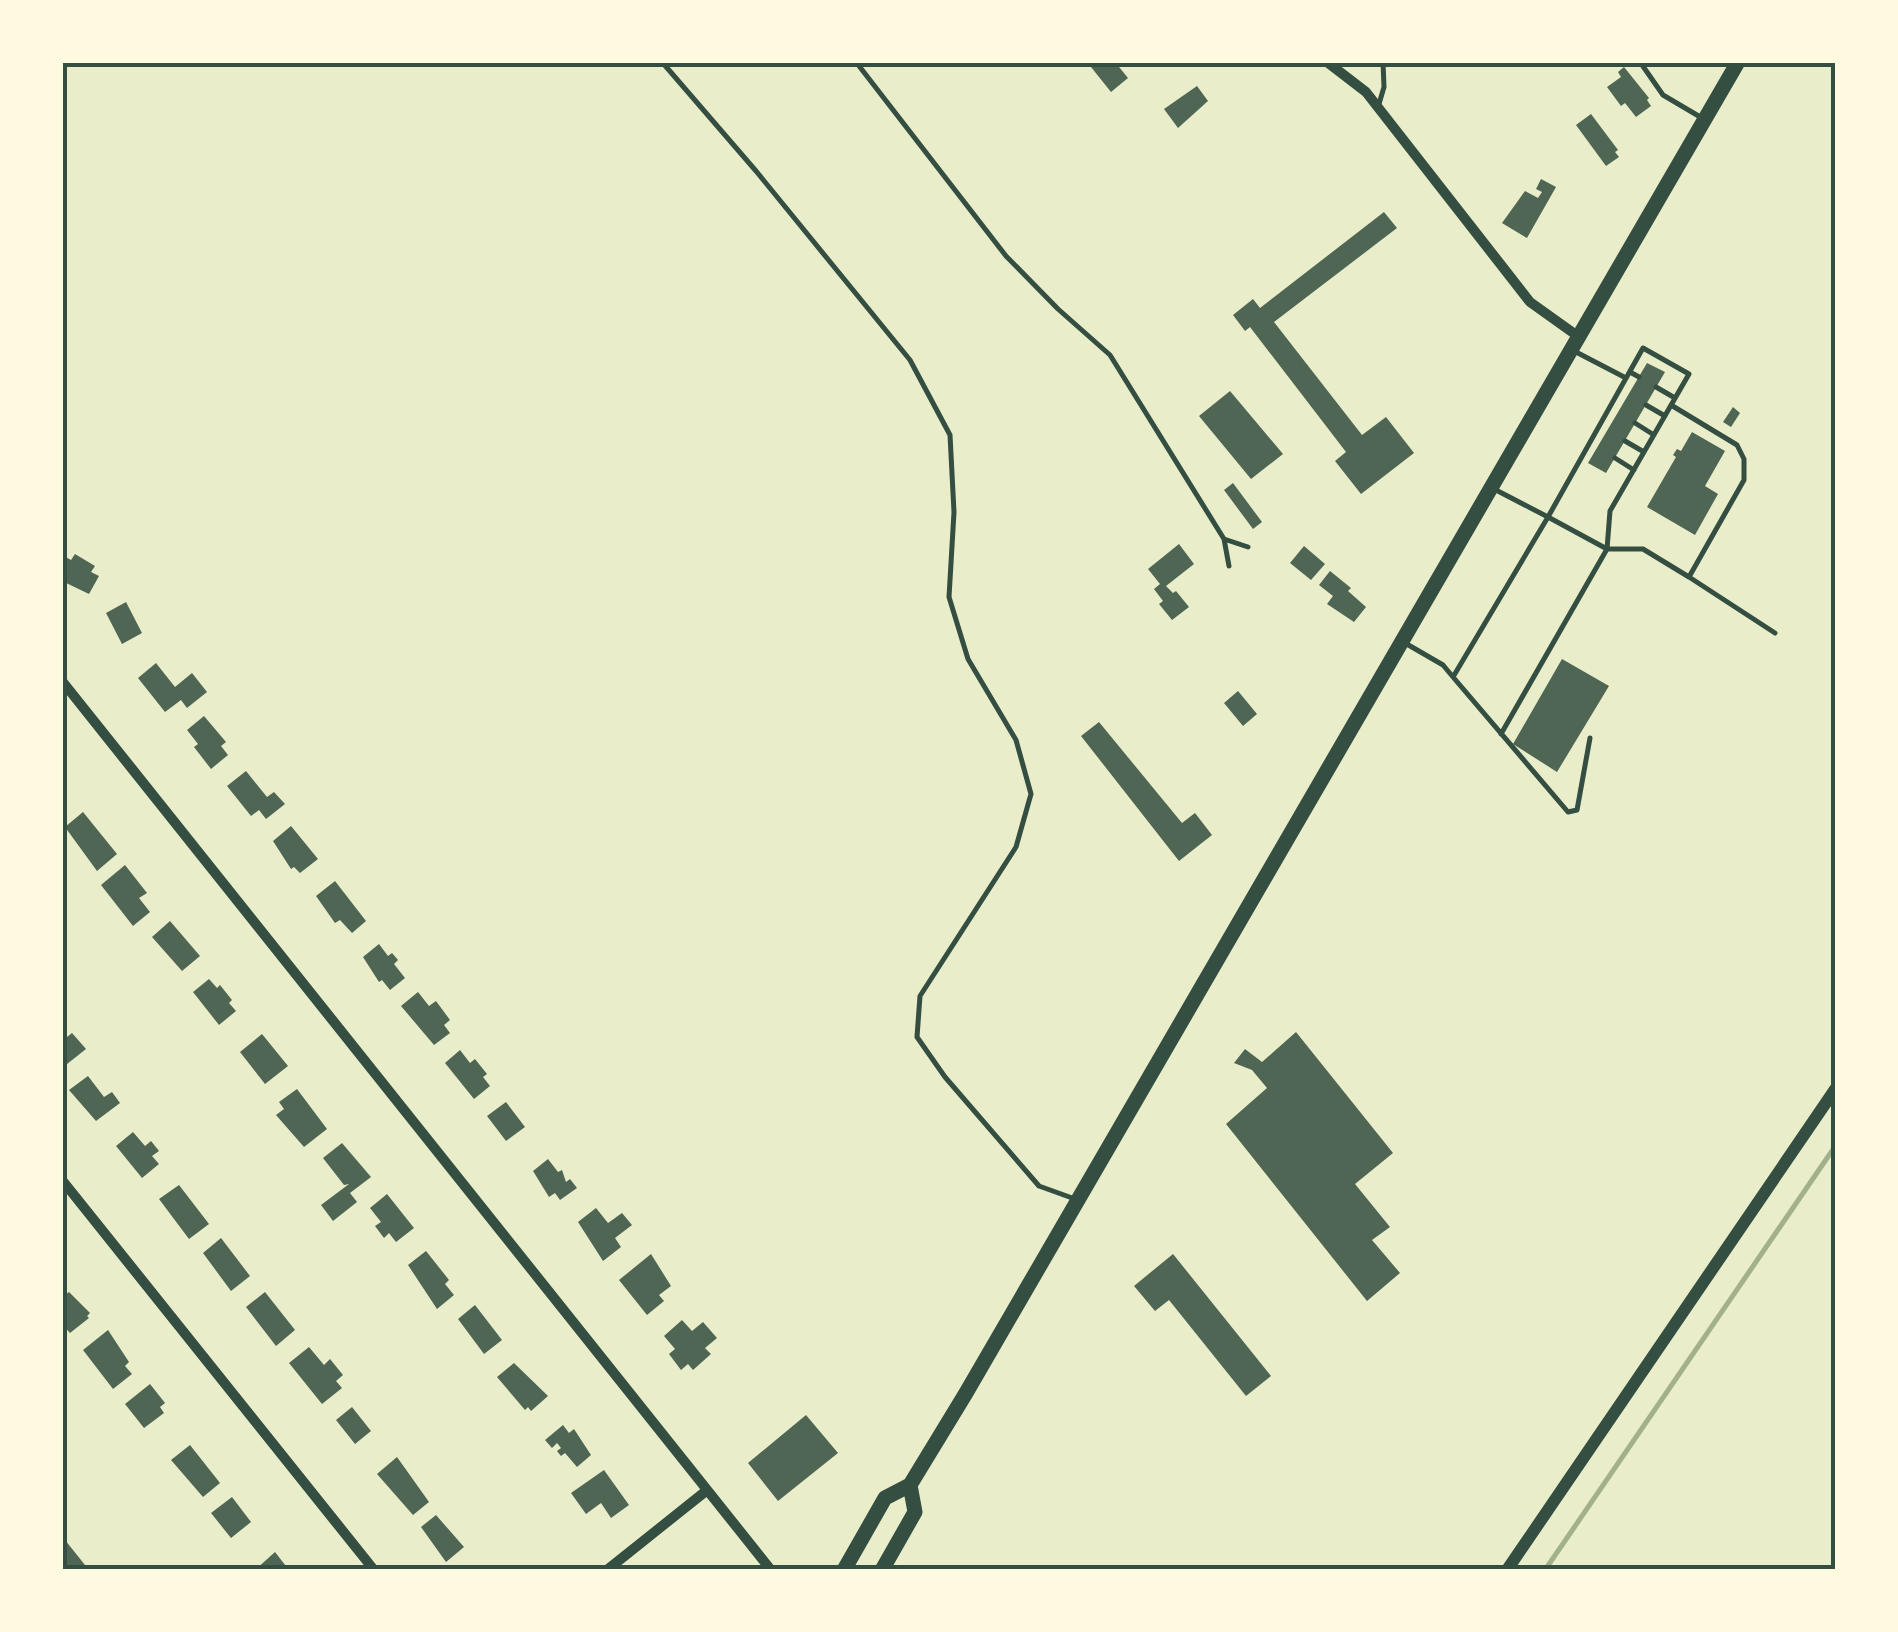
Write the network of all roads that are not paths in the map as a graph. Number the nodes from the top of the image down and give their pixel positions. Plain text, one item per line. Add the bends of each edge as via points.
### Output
1 (662, 62) edge
2 (856, 62) edge
3 (1328, 62) edge
4 (1383, 62) edge
5 (1640, 62) edge
6 (1738, 62) edge
7 (1378, 107) junction
8 (1705, 120) junction
9 (1575, 344) junction
10 (1628, 375) junction
11 (1638, 377) dead end
12 (1656, 387) dead end
13 (1620, 390) junction
14 (1628, 394) dead end
15 (1676, 398) junction
16 (1646, 405) dead end
17 (1671, 405) junction
18 (1610, 408) junction
19 (1618, 413) dead end
20 (1665, 416) junction
21 (1635, 424) dead end
22 (1600, 425) junction
23 (1608, 430) dead end
24 (1654, 435) junction
25 (1625, 441) dead end
26 (1590, 444) junction
27 (1597, 448) dead end
28 (1644, 452) junction
29 (1615, 458) dead end
30 (1634, 470) junction
31 (1492, 487) junction
32 (1548, 516) junction
33 (1224, 539) junction
34 (1248, 547) dead end
35 (1607, 548) junction
36 (1230, 566) dead end
37 (1689, 577) junction
38 (1775, 633) dead end
39 (1402, 642) junction
40 (1453, 677) junction
41 (62, 681) edge
42 (1500, 734) junction
43 (1590, 738) dead end
44 (1836, 1088) edge
45 (62, 1180) edge
46 (1078, 1200) junction
47 (910, 1485) junction
48 (706, 1491) junction
49 (374, 1570) edge
50 (607, 1570) edge
51 (771, 1570) edge
52 (844, 1570) edge
53 (882, 1570) edge
54 (1507, 1570) edge

1 - 46 lane via 910,360 950,435 948,597 968,659 1016,740 1031,794 1016,847 920,996 917,1037 1039,1186
2 - 33 lane via 1006,256 1110,355
3 - 7 street
4 - 7 lane
5 - 8 lane via 1663,95
6 - 8 main road
7 - 9 street via 1530,302
8 - 9 main road
9 - 10 lane
9 - 31 main road
10 - 11 lane
10 - 13 lane
10 - 15 lane via 1643,348 1689,374
12 - 15 lane
13 - 14 lane
13 - 18 lane
15 - 17 lane
16 - 20 lane
17 - 20 lane
17 - 37 lane via 1737,444 1744,459 1744,480
18 - 19 lane
18 - 22 lane
20 - 24 lane
21 - 24 lane
22 - 23 lane
22 - 26 lane
24 - 28 lane
25 - 28 lane
26 - 27 lane
26 - 32 lane
28 - 30 lane
29 - 30 lane
30 - 35 lane via 1610,511
31 - 32 lane
31 - 39 main road
32 - 35 lane
32 - 40 lane
33 - 34 lane
33 - 36 lane
35 - 37 lane via 1642,549
35 - 42 lane
37 - 38 lane
39 - 40 lane
39 - 46 main road
40 - 42 lane
41 - 48 street
42 - 43 lane via 1568,812 1577,810
44 - 54 street
45 - 49 street
46 - 47 main road
47 - 52 main road via 885,1498
47 - 53 main road via 915,1512
48 - 50 street
48 - 51 street

